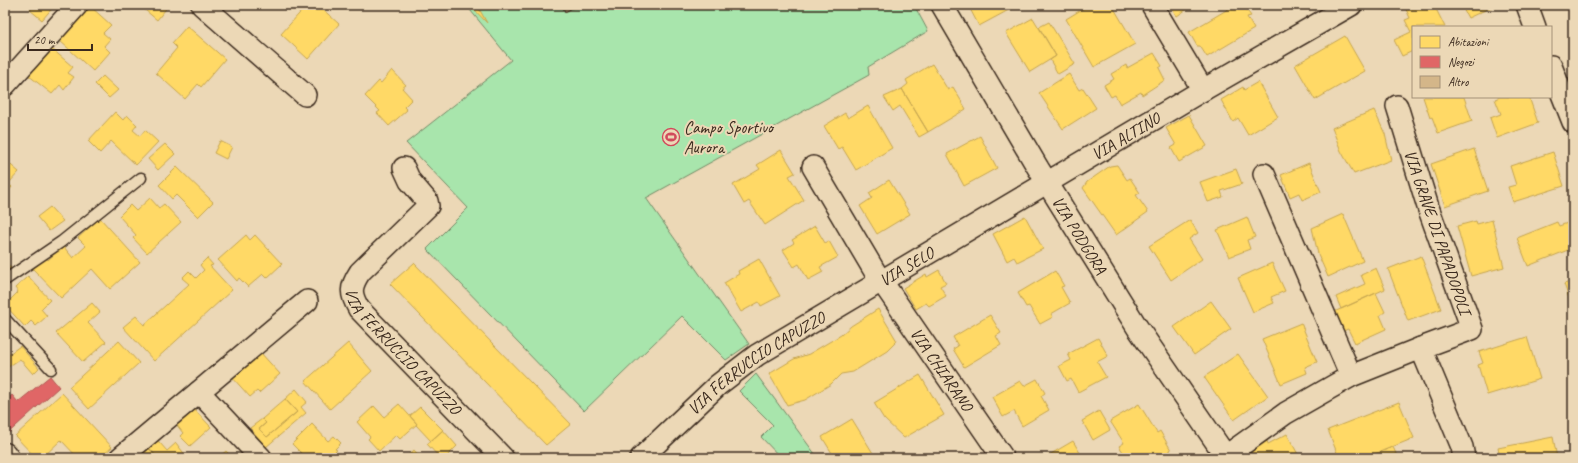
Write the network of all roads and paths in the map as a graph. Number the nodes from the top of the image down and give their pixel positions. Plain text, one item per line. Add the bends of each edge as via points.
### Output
1 (77, 5) edge
2 (202, 5) edge
3 (942, 5) edge
4 (1152, 5) edge
5 (1351, 5) edge
6 (1527, 5) edge
7 (1536, 26) edge
8 (1552, 69) edge
9 (5, 85) edge
10 (1203, 90) junction
11 (305, 95) dead end
12 (1397, 106) dead end
13 (1573, 122) edge
14 (813, 167) dead end
15 (404, 168) dead end
16 (1264, 174) dead end
17 (142, 178) dead end
18 (1047, 183) junction
19 (5, 280) edge
20 (881, 282) junction
21 (307, 302) dead end
22 (5, 319) edge
23 (1421, 348) junction
24 (51, 369) dead end
25 (1351, 376) junction
26 (200, 392) junction
27 (5, 454) edge
28 (1226, 457) edge
29 (8, 458) edge
30 (120, 458) edge
31 (261, 458) edge
32 (503, 458) edge
33 (641, 458) edge
34 (1003, 458) edge
35 (1464, 458) edge

1 - 9 street
2 - 11 street
3 - 18 street, VIA PODGORA
4 - 10 street
5 - 10 street, VIA ALTINO
6 - 7 street
8 - 13 street
10 - 18 street, VIA ALTINO
12 - 23 street, VIA GRAVE DI PAPADOPOLI via 1428,207 1472,329
14 - 20 street, VIA SELO
15 - 32 street, VIA FERRUCCIO CAPUZZO via 428,206 360,272 352,290 353,300
16 - 25 street
17 - 19 lane via 61,242
18 - 20 street, VIA SELO
18 - 28 street, VIA PODGORA via 1137,327
20 - 33 street, VIA FERRUCCIO CAPUZZO via 744,363
20 - 34 street, VIA CHIARANO
21 - 26 street
22 - 24 lane
23 - 25 street, VIA GRAVE DI PAPADOPOLI
23 - 35 street via 1462,447
25 - 28 street, VIA GRAVE DI PAPADOPOLI via 1286,413
26 - 30 street
26 - 31 street
27 - 29 street

